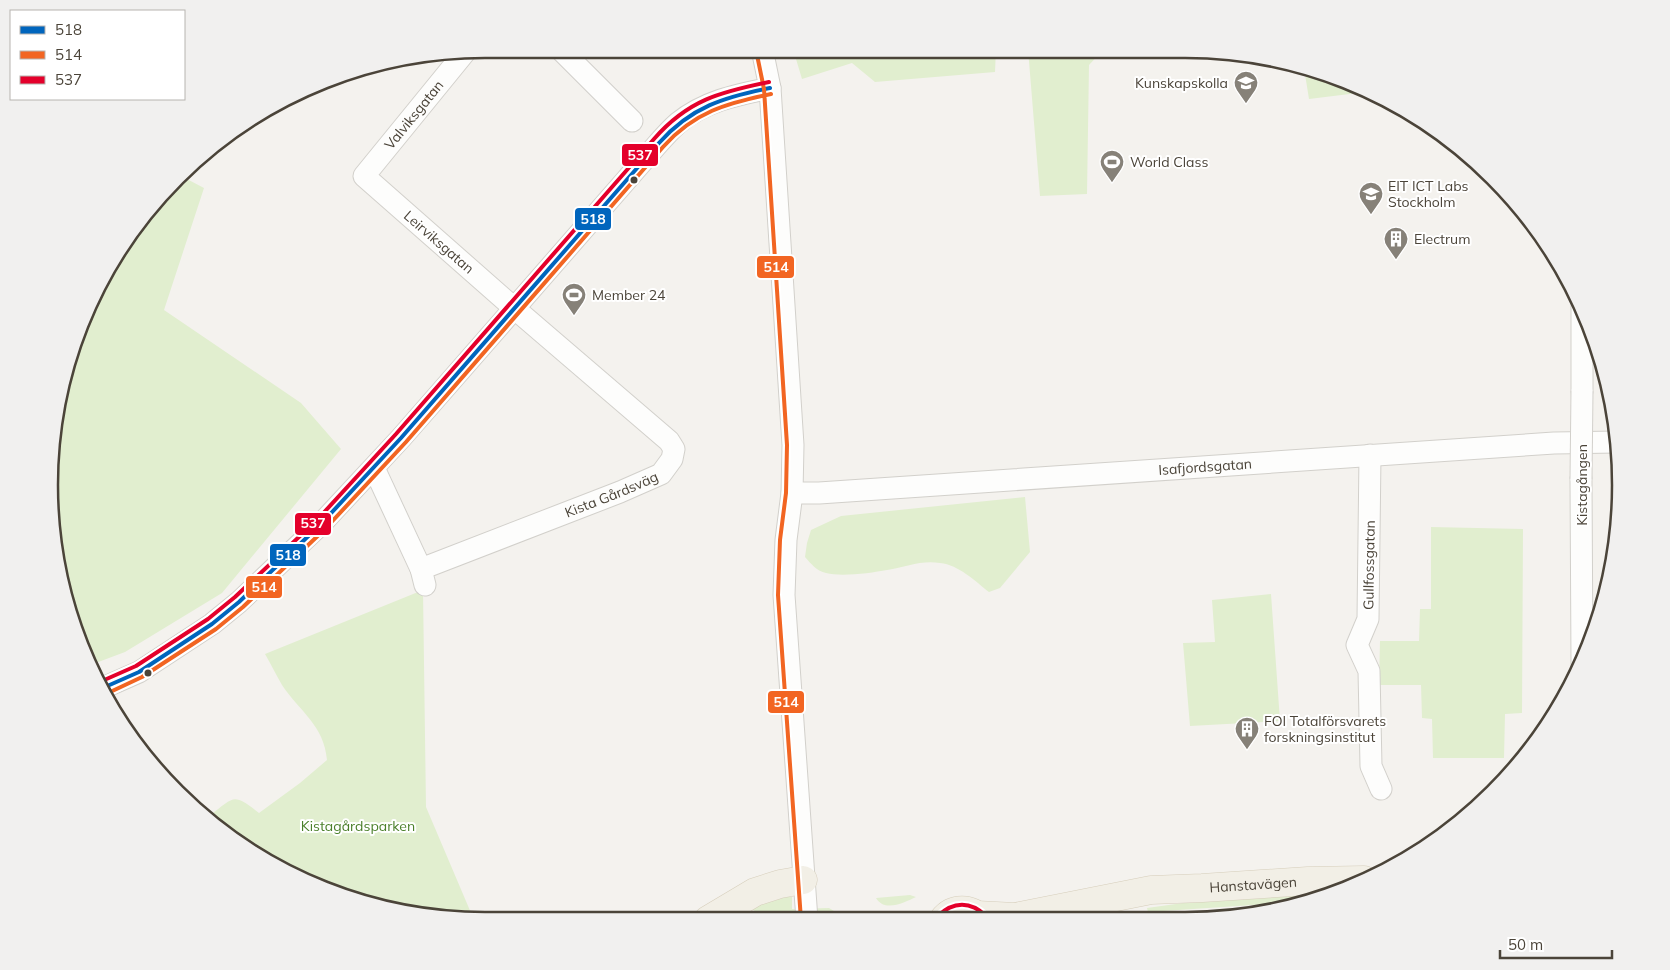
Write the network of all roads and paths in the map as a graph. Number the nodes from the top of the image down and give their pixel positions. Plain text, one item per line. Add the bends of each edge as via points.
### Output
1 (460, 58) edge
2 (569, 58) edge
3 (764, 58) edge
4 (770, 88) junction
5 (632, 121) dead end
6 (364, 176) joint
7 (514, 308) junction
8 (1582, 326) edge
9 (1610, 442) edge
10 (1370, 455) junction
11 (374, 468) junction
12 (792, 493) junction
13 (1582, 644) edge
14 (108, 686) edge
15 (1381, 789) dead end
16 (803, 880) junction
17 (1348, 880) edge
18 (1202, 888) junction
19 (722, 912) edge
20 (806, 912) edge
21 (957, 912) edge
22 (972, 912) edge
23 (1040, 912) edge
24 (1097, 912) edge

1 - 6 street, Valviksgatan
2 - 5 street
3 - 4 street
4 - 7 street via 720,100 699,109 678,124
4 - 12 street via 793,445
6 - 7 street, Leirviksgatan
7 - 11 street
7 - 11 street, Kista Gårdsväg via 669,442 674,449 672,459 661,474 423,577
8 - 13 street, Kistagången, bridge
9 - 10 street, Isafjordsgatan
10 - 12 street, Isafjordsgatan
10 - 15 street, Gullfossgatan via 1368,619 1357,645 1369,671 1371,766
11 - 14 street via 239,602 212,624 139,672
12 - 16 street via 784,595
16 - 19 main road via 755,892
16 - 20 street
17 - 18 main road, Hanstavägen
18 - 23 main road, Hanstavägen via 1151,890
18 - 24 main road, Hanstavägen via 1181,896
21 - 22 main road, Hanstavägen

